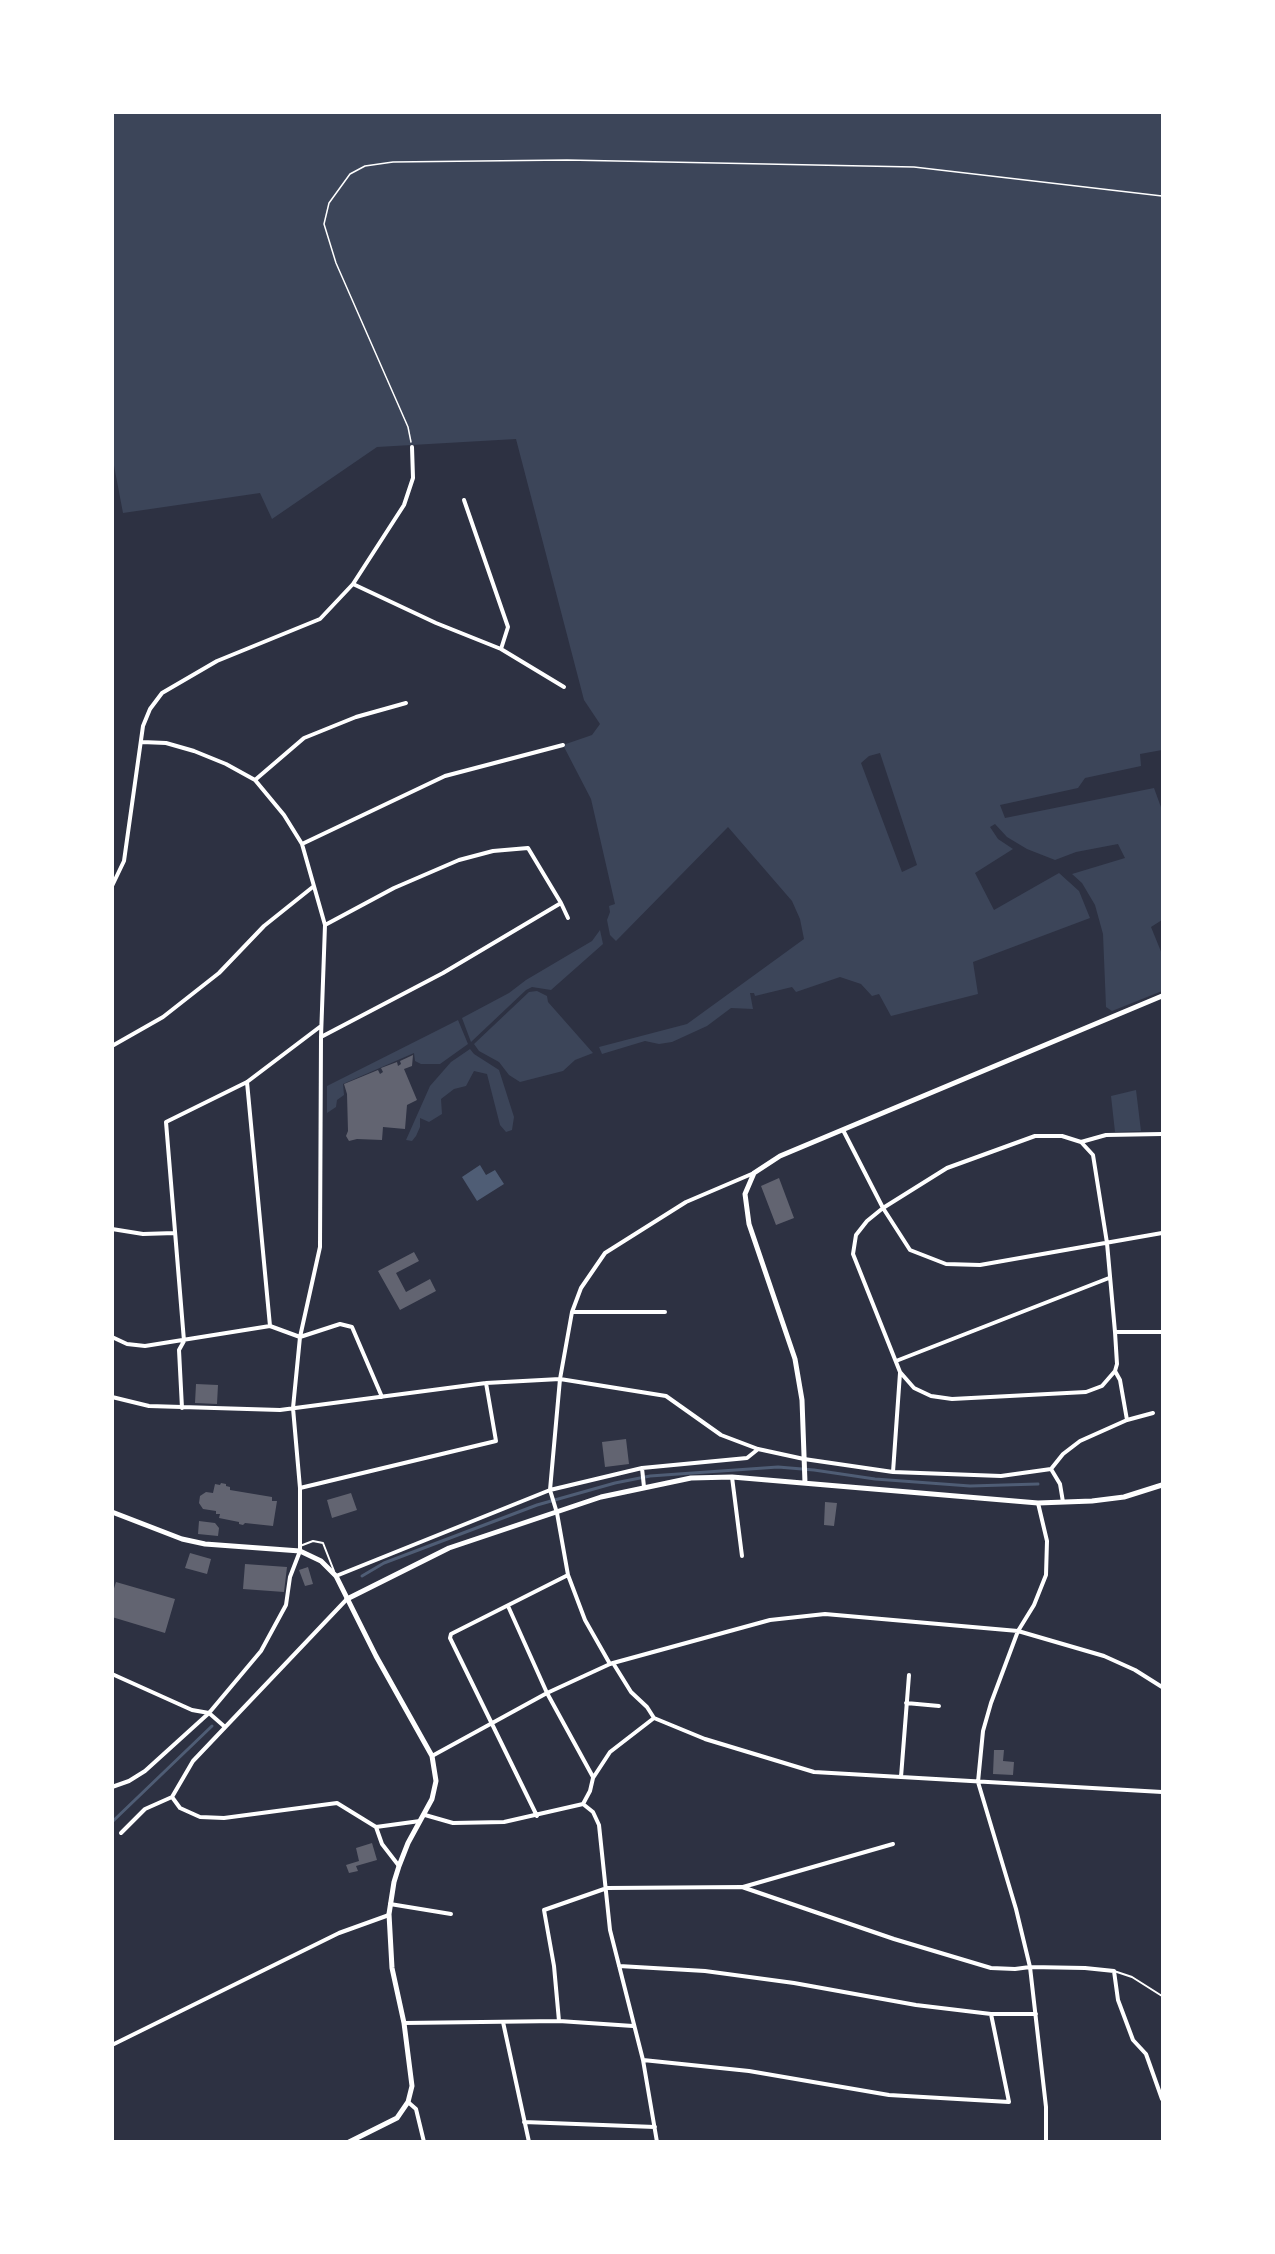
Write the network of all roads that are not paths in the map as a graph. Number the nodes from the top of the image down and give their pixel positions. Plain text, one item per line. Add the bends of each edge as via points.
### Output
1 (412, 447) road end
2 (464, 500) dead end
3 (353, 584) junction
4 (501, 650) junction
5 (564, 687) dead end
6 (406, 703) dead end
7 (142, 742) junction
8 (563, 746) dead end
9 (255, 780) junction
10 (302, 844) junction
11 (112, 886) edge
12 (314, 886) junction
13 (561, 903) junction
14 (568, 918) dead end
15 (325, 925) junction
16 (1162, 996) edge
17 (322, 1025) junction
18 (321, 1037) junction
19 (112, 1046) edge
20 (247, 1082) junction
21 (843, 1130) junction
22 (1162, 1134) edge
23 (1081, 1142) junction
24 (754, 1173) junction
25 (883, 1208) junction
26 (112, 1229) edge
27 (175, 1233) junction
28 (1162, 1233) edge
29 (1107, 1243) junction
30 (1109, 1278) junction
31 (572, 1312) junction
32 (665, 1312) dead end
33 (270, 1326) junction
34 (1115, 1332) junction
35 (1162, 1332) edge
36 (112, 1337) edge
37 (300, 1337) junction
38 (184, 1341) junction
39 (896, 1361) junction
40 (1116, 1371) junction
41 (900, 1372) junction
42 (560, 1379) junction
43 (486, 1383) junction
44 (112, 1397) edge
45 (382, 1397) junction
46 (182, 1408) junction
47 (293, 1408) junction
48 (1153, 1413) dead end
49 (1127, 1420) junction
50 (758, 1449) junction
51 (804, 1461) junction
52 (1051, 1469) junction
53 (642, 1470) junction
54 (893, 1472) junction
55 (732, 1477) junction
56 (805, 1483) junction
57 (644, 1484) junction
58 (1162, 1485) edge
59 (300, 1488) junction
60 (550, 1490) junction
61 (1063, 1502) junction
62 (1038, 1503) junction
63 (112, 1512) edge
64 (557, 1513) junction
65 (300, 1549) junction
66 (742, 1556) dead end
67 (568, 1575) junction
68 (336, 1576) junction
69 (347, 1599) junction
70 (508, 1606) junction
71 (1018, 1631) junction
72 (612, 1663) junction
73 (112, 1674) edge
74 (909, 1675) dead end
75 (1162, 1687) edge
76 (548, 1692) junction
77 (906, 1703) junction
78 (939, 1706) dead end
79 (209, 1713) junction
80 (654, 1718) junction
81 (491, 1722) junction
82 (225, 1728) junction
83 (432, 1756) junction
84 (901, 1777) junction
85 (593, 1778) junction
86 (978, 1782) junction
87 (112, 1787) edge
88 (1162, 1792) edge
89 (172, 1797) junction
90 (583, 1804) junction
91 (424, 1815) junction
92 (537, 1816) junction
93 (420, 1821) junction
94 (376, 1827) junction
95 (121, 1833) dead end
96 (893, 1844) dead end
97 (399, 1866) junction
98 (742, 1887) junction
99 (607, 1888) junction
100 (390, 1904) junction
101 (389, 1914) junction
102 (451, 1914) dead end
103 (619, 1966) junction
104 (1030, 1967) junction
105 (1114, 1971) junction
106 (1162, 1996) edge
107 (991, 2014) junction
108 (1036, 2014) junction
109 (560, 2021) junction
110 (503, 2022) junction
111 (404, 2023) junction
112 (633, 2026) junction
113 (112, 2045) edge
114 (643, 2060) junction
115 (1162, 2099) edge
116 (408, 2102) junction
117 (524, 2122) junction
118 (656, 2127) junction
119 (349, 2142) edge
120 (424, 2142) edge
121 (529, 2142) edge
122 (657, 2142) edge
123 (1046, 2142) edge

1 - 3 street via 413,477 404,505
2 - 4 street via 508,627
3 - 4 street
3 - 7 street via 320,619 217,661 162,693 146,717
4 - 5 street
6 - 9 street via 304,738
7 - 9 street via 194,751
7 - 11 street via 124,861
8 - 10 street via 445,776
9 - 10 street
10 - 12 street
12 - 15 street
12 - 19 street via 264,926 219,973 163,1017
13 - 14 street
13 - 15 street via 528,848 493,851 459,860 394,888
13 - 18 street via 443,973
15 - 17 street
16 - 21 street
17 - 18 street
17 - 20 street
18 - 37 street via 320,1247
20 - 27 street via 166,1122
20 - 33 street
21 - 24 street via 780,1156
21 - 25 street
22 - 23 street via 1106,1135
23 - 25 street via 1062,1136 1035,1136 947,1168
23 - 29 street via 1093,1155
24 - 31 street via 686,1202 604,1253 581,1288
24 - 51 street via 744,1194 749,1224 795,1359 802,1400
25 - 29 street via 910,1250 946,1264 980,1265
25 - 39 street via 856,1235 854,1254
26 - 27 street
27 - 38 street
28 - 29 street
29 - 30 street
30 - 34 street
30 - 39 street
31 - 32 street
31 - 42 street
33 - 37 street
33 - 38 street
34 - 35 street
34 - 40 street
36 - 38 street via 145,1346
37 - 45 street via 340,1324 352,1326
37 - 47 street
38 - 46 street via 179,1350
39 - 41 street
40 - 41 street via 1102,1386 1086,1392 952,1399 914,1388
40 - 49 street
41 - 54 street
42 - 43 street
42 - 50 street via 666,1396 721,1436
42 - 60 street
43 - 45 street
43 - 59 street via 496,1441
44 - 46 street
45 - 47 street
46 - 47 street
47 - 59 street
48 - 49 street
49 - 52 street via 1080,1441
50 - 51 street
50 - 53 street via 747,1458
51 - 54 street
51 - 56 street
52 - 54 street via 1001,1476
52 - 61 street via 1060,1484
53 - 57 street
53 - 60 street
55 - 56 street
55 - 57 street
55 - 66 street
56 - 62 street
57 - 64 street
58 - 61 street via 1124,1497
59 - 65 street
60 - 64 street
60 - 68 street
61 - 62 street
62 - 71 street via 1047,1541 1046,1575
63 - 65 street via 205,1544
64 - 67 street
64 - 69 street via 449,1548
65 - 68 street
65 - 68 lane via 313,1541 323,1543
65 - 79 street via 286,1605 261,1651
67 - 70 street
67 - 72 street via 585,1620
68 - 69 street
69 - 82 street
69 - 83 street
70 - 76 street
70 - 81 street via 451,1634 450,1638
71 - 72 street via 825,1614 770,1620
71 - 75 street via 1104,1656
71 - 86 street via 983,1731
72 - 76 street
72 - 80 street
73 - 79 street via 192,1710
74 - 77 street
76 - 81 street
76 - 85 street
77 - 78 street
77 - 84 street
79 - 82 street
79 - 87 street via 145,1771
80 - 84 street via 705,1739 814,1772
80 - 85 street via 610,1752
81 - 83 street
81 - 92 street
82 - 89 street via 193,1761
83 - 91 street via 436,1781
84 - 86 street
85 - 90 street
86 - 88 street
86 - 104 street
89 - 94 street via 180,1808 200,1817 224,1818 338,1803
89 - 95 street via 145,1809
90 - 92 street
90 - 99 street via 599,1825
91 - 92 street via 453,1823 504,1822
91 - 93 street
93 - 94 street
93 - 97 street
94 - 97 street via 382,1844
96 - 98 street
97 - 100 street
98 - 99 street
98 - 104 street via 991,1968
99 - 103 street via 610,1929
99 - 109 street via 544,1910
100 - 101 street
100 - 102 street
101 - 111 street via 392,1968
101 - 113 street via 339,1933
103 - 107 street via 705,1971
103 - 112 street
104 - 105 street
104 - 108 street
105 - 106 lane
105 - 115 street via 1118,2000 1133,2040 1146,2054
107 - 108 street
107 - 114 street via 1009,2102 889,2095 749,2071
108 - 123 street
109 - 110 street
109 - 112 street
110 - 111 street
110 - 117 street
111 - 116 street via 412,2086
112 - 114 street
114 - 118 street
116 - 119 street via 397,2118
116 - 120 street via 416,2109
117 - 118 street
117 - 121 street
118 - 122 street

